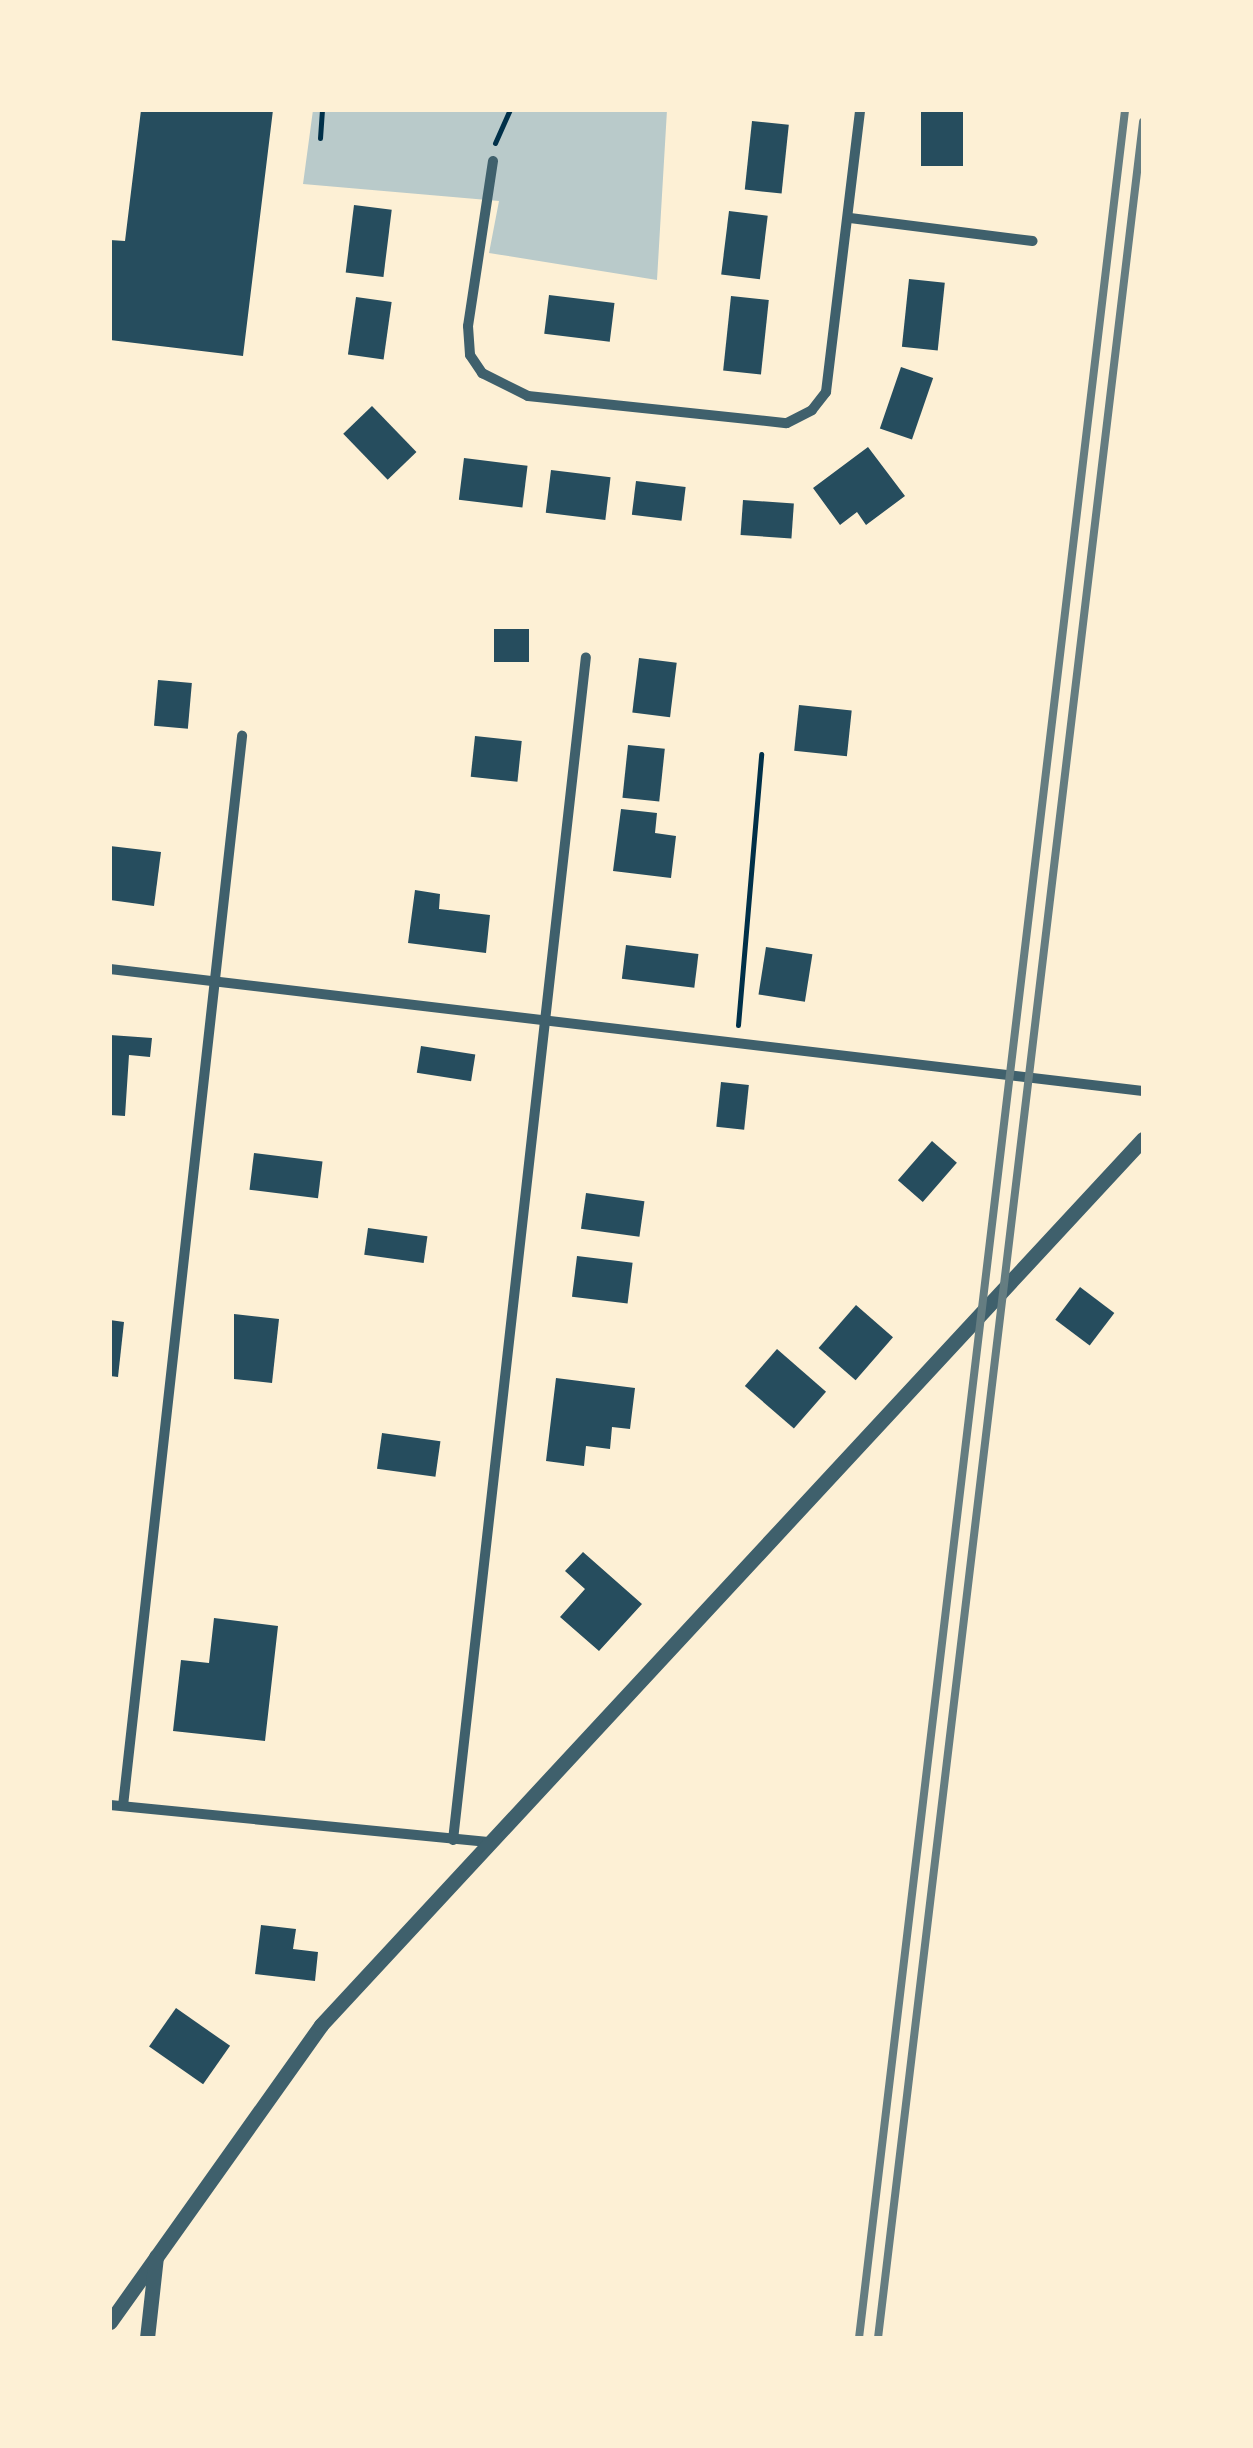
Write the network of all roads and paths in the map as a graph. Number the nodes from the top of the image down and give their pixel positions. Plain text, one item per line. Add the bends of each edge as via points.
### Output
1 (322, 110) edge
2 (510, 110) edge
3 (860, 110) edge
4 (320, 138) dead end
5 (494, 161) joint
6 (850, 218) junction
7 (1033, 241) dead end
8 (586, 657) dead end
9 (242, 736) dead end
10 (761, 754) dead end
11 (110, 968) edge
12 (213, 978) junction
13 (544, 1020) junction
14 (736, 1043) junction
15 (1143, 1091) edge
16 (1143, 1139) edge
17 (110, 1804) edge
18 (123, 1806) junction
19 (453, 1840) junction
20 (488, 1842) junction
21 (156, 2252) junction
22 (110, 2322) edge
23 (147, 2338) edge

1 - 4 path
2 - 5 path
3 - 6 street
5 - 6 street via 468,326 470,355 482,373 528,396 762,424 787,423 812,410 826,392
6 - 7 street
8 - 13 street
9 - 12 street
10 - 14 path
11 - 12 street
12 - 13 street
12 - 18 street
13 - 14 street
13 - 19 street
14 - 15 street
16 - 20 street
17 - 18 street
18 - 19 street
19 - 20 street
20 - 21 street via 321,2025
21 - 22 street
21 - 23 street

